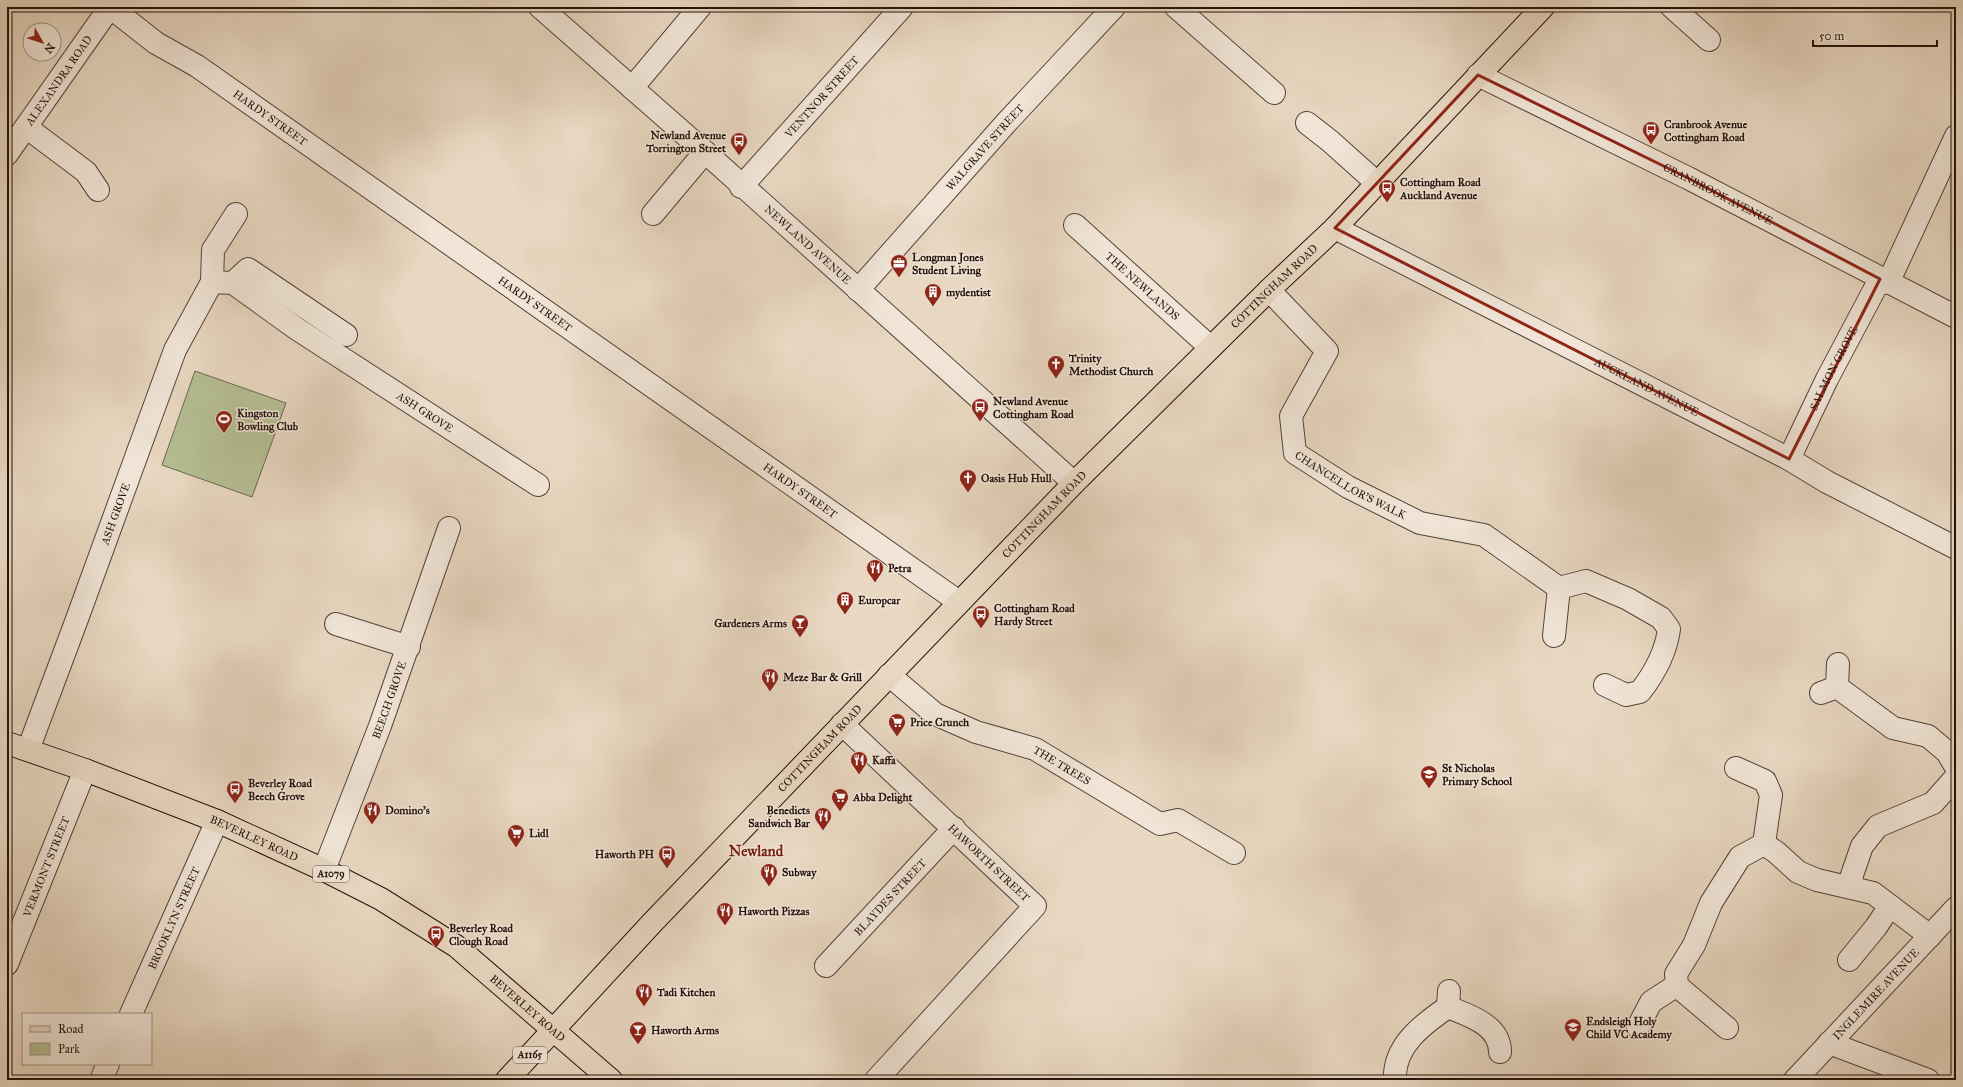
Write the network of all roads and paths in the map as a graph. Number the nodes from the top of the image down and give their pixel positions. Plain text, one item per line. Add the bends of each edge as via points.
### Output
1 (110, 7) edge
2 (540, 7) edge
3 (700, 7) edge
4 (902, 7) edge
5 (1114, 7) edge
6 (1176, 7) edge
7 (1543, 7) edge
8 (1672, 7) edge
9 (1709, 40) dead end
10 (1478, 76) junction
11 (632, 88) junction
12 (1274, 93) dead end
13 (1307, 123) dead end
14 (26, 127) junction
15 (1956, 136) edge
16 (705, 152) junction
17 (7, 154) edge
18 (1378, 184) junction
19 (742, 187) junction
20 (98, 190) dead end
21 (236, 214) dead end
22 (653, 214) dead end
23 (1075, 225) dead end
24 (1336, 228) junction
25 (1884, 281) junction
26 (212, 282) junction
27 (233, 283) junction
28 (858, 290) junction
29 (1269, 290) junction
30 (1956, 317) edge
31 (346, 335) dead end
32 (1210, 348) junction
33 (1789, 459) junction
34 (1074, 483) junction
35 (538, 485) dead end
36 (449, 528) dead end
37 (1956, 548) edge
38 (1559, 588) junction
39 (959, 602) junction
40 (336, 624) dead end
41 (1554, 636) dead end
42 (409, 647) junction
43 (1838, 664) dead end
44 (889, 675) junction
45 (1605, 685) dead end
46 (842, 724) junction
47 (7, 743) edge
48 (28, 750) junction
49 (1956, 767) edge
50 (1736, 768) dead end
51 (85, 770) junction
52 (1956, 777) edge
53 (217, 821) junction
54 (954, 828) junction
55 (1764, 844) junction
56 (1234, 853) dead end
57 (324, 870) junction
58 (1851, 887) junction
59 (1890, 906) junction
60 (1956, 908) edge
61 (1930, 936) junction
62 (1848, 960) dead end
63 (7, 964) edge
64 (826, 966) dead end
65 (1677, 985) junction
66 (131, 1013) edge
67 (1638, 1027) dead end
68 (1727, 1028) dead end
69 (553, 1030) junction
70 (1829, 1043) junction
71 (1500, 1052) dead end
72 (108, 1065) edge
73 (101, 1080) edge
74 (506, 1080) edge
75 (611, 1080) edge
76 (876, 1080) edge
77 (1395, 1080) edge
78 (1795, 1080) edge
79 (1928, 1080) edge

1 - 14 street, ALEXANDRA ROAD
1 - 39 street, HARDY STREET via 156,42 197,66
2 - 11 street, NEWLAND AVENUE
3 - 11 street
4 - 19 street, VENTNOR STREET
5 - 28 street, WALGRAVE STREET via 1006,122
6 - 12 street
7 - 10 main road, COTTINGHAM ROAD
8 - 9 street
10 - 18 main road, COTTINGHAM ROAD
10 - 25 street, CRANBROOK AVENUE via 1688,178
11 - 16 street, NEWLAND AVENUE
13 - 18 street
14 - 17 street, ALEXANDRA ROAD
14 - 20 street via 86,172
15 - 25 street, SALMON GROVE
16 - 19 street, NEWLAND AVENUE
16 - 22 street
18 - 24 main road, COTTINGHAM ROAD
19 - 28 street, NEWLAND AVENUE
21 - 26 street, ASH GROVE via 213,250
23 - 32 street, THE NEWLANDS
24 - 29 main road, COTTINGHAM ROAD
24 - 33 street, AUCKLAND AVENUE
25 - 30 street, CRANBROOK AVENUE
25 - 33 street, SALMON GROVE via 1827,379
26 - 27 street
26 - 48 street, ASH GROVE via 175,350
27 - 31 street via 248,269
27 - 35 street, ASH GROVE via 297,329
28 - 34 street, NEWLAND AVENUE
29 - 32 main road, COTTINGHAM ROAD
29 - 38 street, CHANCELLOR'S WALK via 1327,351 1291,416 1296,452 1348,487 1420,524 1484,535
32 - 34 main road, COTTINGHAM ROAD
33 - 37 street, AUCKLAND AVENUE via 1827,482
34 - 39 main road, COTTINGHAM ROAD
36 - 42 street, BEECH GROVE
38 - 41 street
38 - 45 street via 1586,581 1628,599 1661,618 1669,629 1668,641 1661,658 1640,692 1626,695
39 - 44 main road, COTTINGHAM ROAD
40 - 42 street
42 - 57 street, BEECH GROVE
43 - 49 street via 1829,690 1893,728 1928,736 1947,752
44 - 46 main road, COTTINGHAM ROAD
44 - 56 street, THE TREES via 935,714 976,732 1035,749 1160,824 1178,820
46 - 54 street, HAWORTH STREET
46 - 69 main road, COTTINGHAM ROAD
47 - 48 main road, BEVERLEY ROAD / A1079
48 - 51 main road, BEVERLEY ROAD / A1079
50 - 55 street via 1765,781 1771,795
51 - 53 main road, BEVERLEY ROAD / A1079
51 - 63 street, VERMONT STREET
52 - 58 street via 1933,803 1878,826 1862,846 1852,875
53 - 57 main road, BEVERLEY ROAD / A1079
53 - 66 street, BROOKLYN STREET
54 - 64 street, BLAYDES STREET
54 - 76 street, HAWORTH STREET via 1035,906
55 - 58 street via 1798,872 1817,880
55 - 65 street via 1740,857 1711,903 1694,944 1676,974
57 - 69 main road, BEVERLEY ROAD / A1079 via 381,899 456,946
58 - 59 street via 1873,893
59 - 61 street
59 - 62 street
60 - 61 street, INGLEMIRE AVENUE
61 - 70 street, INGLEMIRE AVENUE
65 - 67 street via 1651,1002
65 - 68 street
69 - 74 main road, A1165
69 - 75 main road, BEVERLEY ROAD / A1079
70 - 78 street, INGLEMIRE AVENUE
70 - 79 street
71 - 77 street via 1500,1043 1493,1032 1449,999 1404,1046 1397,1059
72 - 73 street

